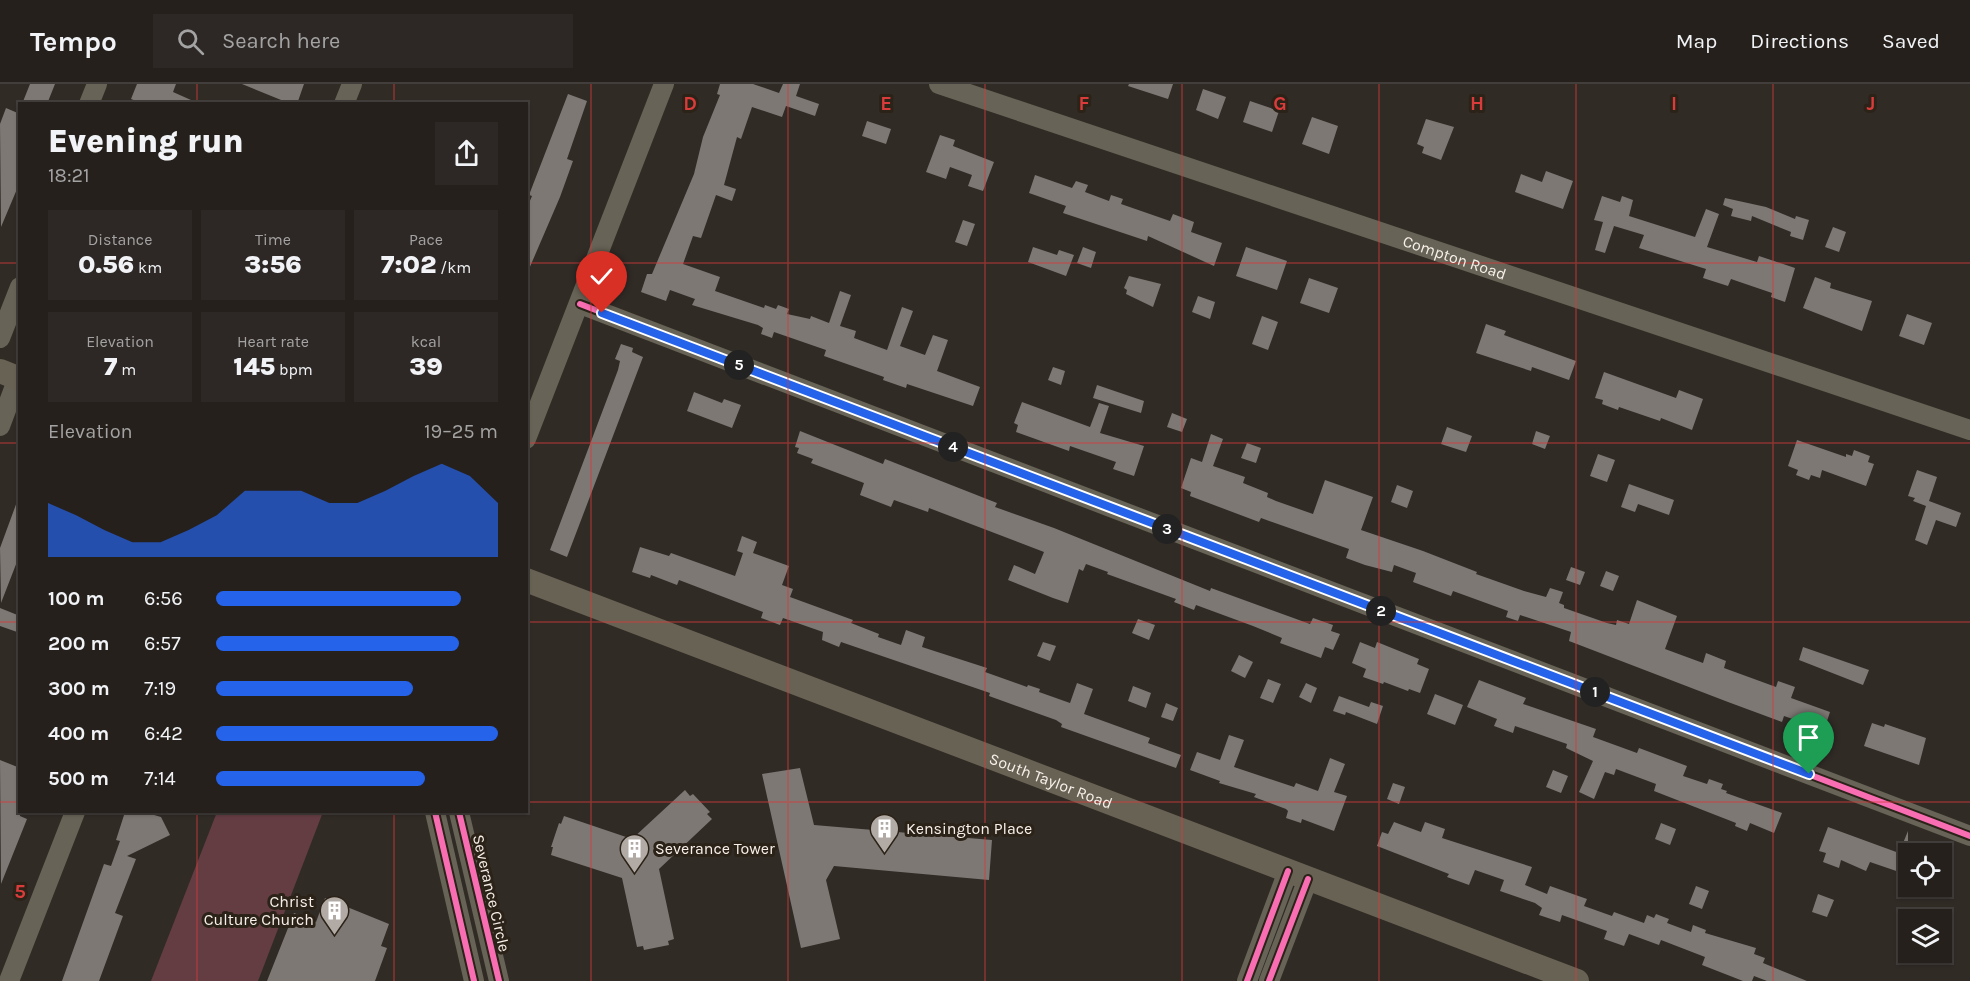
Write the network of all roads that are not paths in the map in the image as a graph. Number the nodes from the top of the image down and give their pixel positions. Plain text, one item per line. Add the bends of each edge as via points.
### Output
1 (97, 84) edge
2 (352, 84) edge
3 (664, 84) edge
4 (939, 84) edge
5 (90, 102) edge
6 (345, 102) edge
7 (18, 292) edge
8 (580, 304) junction
9 (0, 338) edge
10 (13, 376) edge
11 (0, 426) edge
12 (1970, 430) edge
13 (528, 434) edge
14 (528, 581) edge
15 (75, 813) edge
16 (435, 813) edge
17 (459, 813) edge
18 (1970, 836) edge
19 (1298, 875) junction
20 (9, 981) edge
21 (474, 981) edge
22 (499, 981) edge
23 (1247, 981) edge
24 (1269, 981) edge
25 (1577, 981) edge

1 - 5 street
2 - 6 street
3 - 8 street
4 - 12 street, Compton Road
7 - 9 street
8 - 13 street
8 - 18 street
10 - 11 street
14 - 19 main road, South Taylor Road
15 - 20 street
16 - 21 street
17 - 22 street, Severance Circle
19 - 23 street
19 - 24 street
19 - 25 main road, South Taylor Road

